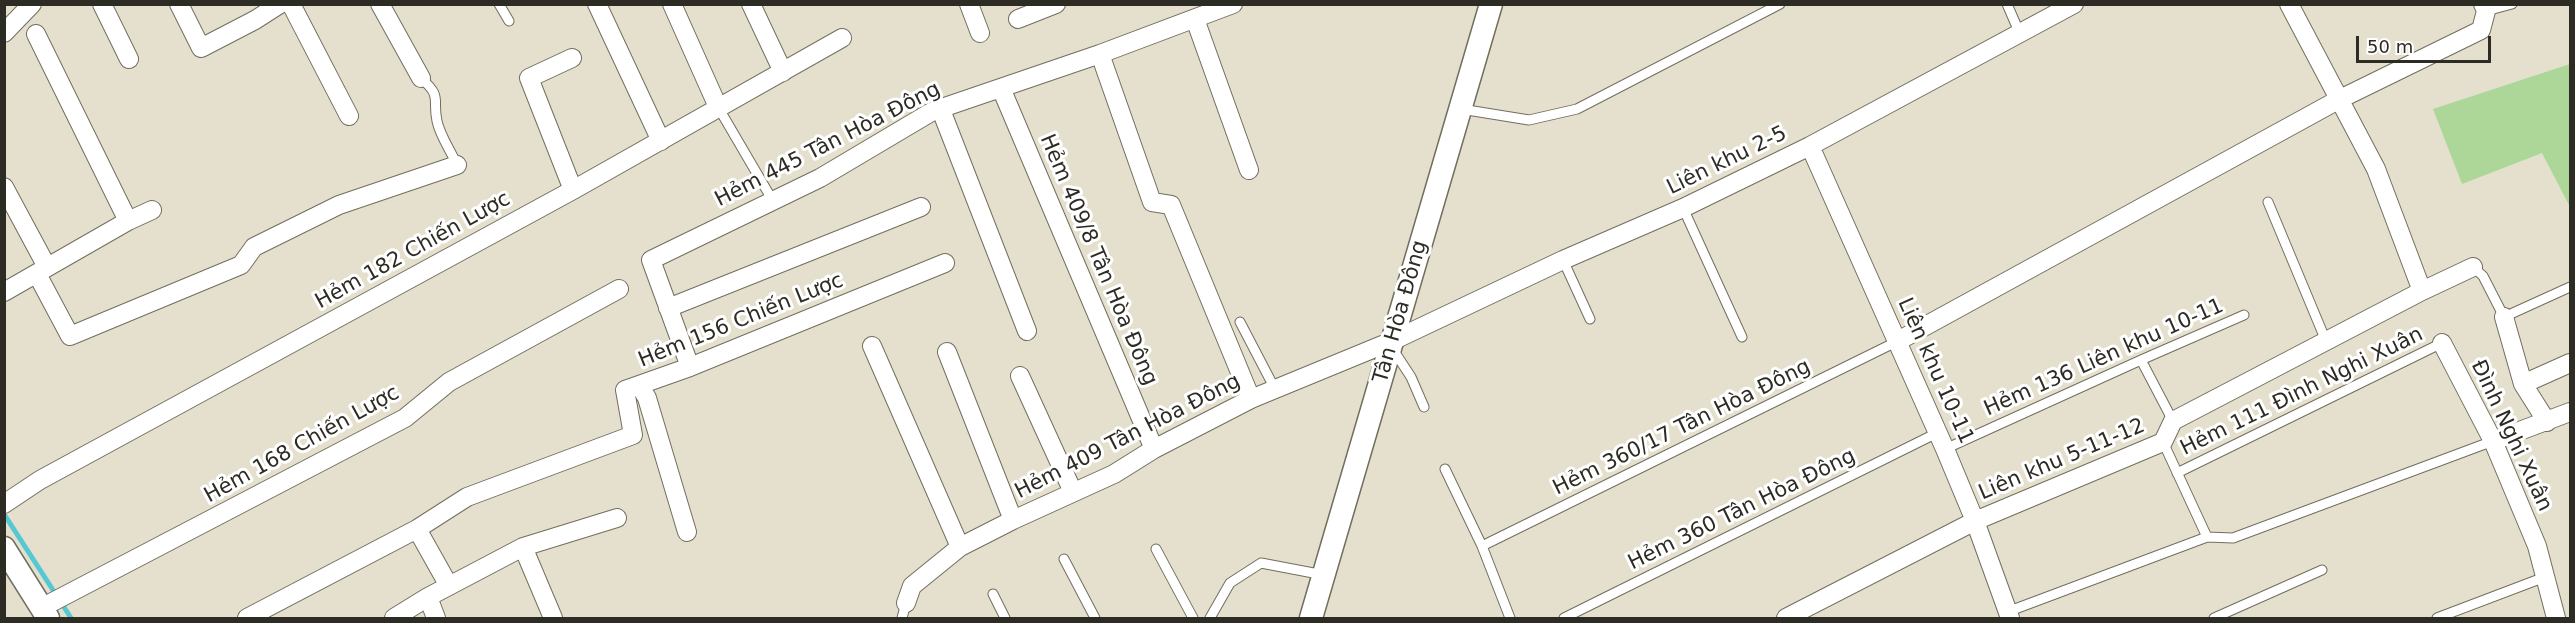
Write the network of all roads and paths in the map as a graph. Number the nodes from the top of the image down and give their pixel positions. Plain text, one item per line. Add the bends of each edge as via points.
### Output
1 (32, 4) edge
2 (102, 4) edge
3 (179, 4) edge
4 (280, 4) edge
5 (291, 4) edge
6 (380, 4) edge
7 (499, 4) edge
8 (597, 4) edge
9 (672, 4) edge
10 (751, 4) edge
11 (969, 4) edge
12 (1056, 4) edge
13 (1233, 4) edge
14 (1491, 4) edge
15 (1780, 4) edge
16 (2007, 4) edge
17 (2074, 4) edge
18 (2289, 4) edge
19 (2512, 4) edge
20 (2485, 8) edge
21 (252, 12) edge
22 (1018, 19) dead end
23 (1195, 19) junction
24 (509, 21) dead end
25 (4, 33) edge
26 (980, 33) dead end
27 (36, 34) dead end
28 (2020, 34) junction
29 (842, 38) dead end
30 (1100, 54) junction
31 (572, 58) dead end
32 (129, 59) dead end
33 (783, 72) junction
34 (421, 78) joint
35 (1001, 88) junction
36 (2338, 100) junction
37 (718, 107) junction
38 (1460, 108) junction
39 (941, 110) junction
40 (349, 116) dead end
41 (661, 141) junction
42 (1810, 146) junction
43 (457, 165) joint
44 (1249, 170) dead end
45 (4, 187) edge
46 (573, 190) junction
47 (773, 201) junction
48 (2268, 201) dead end
49 (921, 207) dead end
50 (1683, 208) junction
51 (152, 210) dead end
52 (128, 221) junction
53 (1563, 260) junction
54 (945, 263) dead end
55 (2473, 267) joint
56 (42, 270) junction
57 (2571, 287) edge
58 (619, 289) dead end
59 (2422, 291) junction
60 (4, 292) edge
61 (668, 308) junction
62 (2244, 315) dead end
63 (2504, 317) junction
64 (1590, 319) dead end
65 (1240, 322) dead end
66 (1027, 331) dead end
67 (1742, 337) dead end
68 (1898, 341) junction
69 (2326, 341) junction
70 (2442, 343) joint
71 (1391, 344) junction
72 (872, 346) dead end
73 (947, 352) dead end
74 (2140, 360) junction
75 (2571, 363) edge
76 (690, 367) junction
77 (1020, 376) dead end
78 (2523, 384) junction
79 (640, 386) junction
80 (1275, 389) junction
81 (1251, 399) junction
82 (1424, 406) dead end
83 (2571, 412) edge
84 (2173, 421) junction
85 (2547, 422) junction
86 (1941, 441) junction
87 (2493, 441) junction
88 (2163, 442) junction
89 (1154, 449) junction
90 (1445, 470) dead end
91 (2177, 473) junction
92 (1073, 492) junction
93 (4, 504) edge
94 (616, 518) dead end
95 (1013, 520) junction
96 (1975, 521) junction
97 (417, 529) junction
98 (687, 531) dead end
99 (2207, 537) junction
100 (1482, 546) junction
101 (523, 547) junction
102 (960, 547) junction
103 (1156, 549) dead end
104 (6, 553) edge
105 (1064, 559) dead end
106 (2322, 570) dead end
107 (1324, 575) junction
108 (2545, 577) junction
109 (449, 586) junction
110 (993, 594) dead end
111 (428, 597) junction
112 (904, 611) edge
113 (44, 613) edge
114 (2009, 615) edge
115 (247, 618) edge
116 (394, 618) edge
117 (436, 618) edge
118 (553, 618) edge
119 (1005, 618) edge
120 (1095, 618) edge
121 (1193, 618) edge
122 (1210, 618) edge
123 (1311, 618) edge
124 (1510, 618) edge
125 (1564, 618) edge
126 (1786, 618) edge
127 (2214, 618) edge
128 (2437, 618) edge
129 (2556, 618) edge

1 - 25 street
2 - 32 street
3 - 21 street via 201,48
4 - 21 street
5 - 40 street
6 - 34 street
7 - 24 lane
8 - 41 street
9 - 37 street
10 - 33 street
11 - 26 street
12 - 22 street
13 - 23 street, Hẻm 445 Tân Hòa Đông
14 - 38 street, Tân Hòa Đông
15 - 38 lane via 1576,109 1529,120
16 - 28 lane
17 - 28 street, Liên khu 2-5
18 - 36 street
19 - 20 lane
20 - 36 street via 2481,30
23 - 30 street, Hẻm 445 Tân Hòa Đông
23 - 44 street
27 - 52 street
28 - 42 street, Liên khu 2-5
29 - 33 street, Hẻm 182 Chiến Lược
30 - 35 street, Hẻm 445 Tân Hòa Đông
30 - 81 street via 1152,202 1171,205
31 - 46 street via 529,78
33 - 37 street, Hẻm 182 Chiến Lược
34 - 43 lane via 434,92 437,121
35 - 39 street, Hẻm 445 Tân Hòa Đông
35 - 89 street, Hẻm 409/8 Tân Hòa Đông
36 - 59 street via 2376,169
36 - 68 street
37 - 41 street, Hẻm 182 Chiến Lược
37 - 47 lane
38 - 71 street, Tân Hòa Đông
39 - 47 street, Hẻm 445 Tân Hòa Đông
39 - 66 street
41 - 46 street, Hẻm 182 Chiến Lược
42 - 50 street, Liên khu 2-5
42 - 68 street, Liên khu 10-11
43 - 56 street via 339,205 254,247 241,265 70,336
45 - 56 street
46 - 93 street, Hẻm 182 Chiến Lược via 40,480
47 - 61 street, Hẻm 445 Tân Hòa Đông via 651,260
48 - 69 lane
49 - 61 street
50 - 53 street, Liên khu 2-5
50 - 67 lane
51 - 52 street
52 - 56 street
53 - 64 lane
53 - 71 street, Liên khu 2-5
54 - 76 street, Hẻm 156 Chiến Lược
55 - 59 street, Liên khu 5-11-12
55 - 63 lane via 2483,276
56 - 60 street
57 - 63 lane
58 - 113 street, Hẻm 168 Chiến Lược via 449,382 405,418 63,596
59 - 69 street, Liên khu 5-11-12
61 - 76 street
62 - 74 lane, Hẻm 136 Liên khu 10-11
63 - 78 street
65 - 80 lane
68 - 86 street, Liên khu 10-11
68 - 100 lane, Hẻm 360/17 Tân Hòa Đông
69 - 84 street, Liên khu 5-11-12
70 - 87 street, Đình Nghi Xuân
70 - 91 lane, Hẻm 111 Đình Nghi Xuân
71 - 80 street, Hẻm 409 Tân Hòa Đông
71 - 82 lane
71 - 107 street, Tân Hòa Đông
72 - 102 street
73 - 95 street
74 - 84 lane
74 - 86 lane, Hẻm 136 Liên khu 10-11
75 - 78 street
76 - 79 street, Hẻm 156 Chiến Lược
77 - 92 street
78 - 85 street
79 - 97 street, Hẻm 156 Chiến Lược via 626,390 633,435 467,497
79 - 98 street
80 - 81 street, Hẻm 409 Tân Hòa Đông
81 - 89 street, Hẻm 409 Tân Hòa Đông
83 - 85 street
84 - 88 street, Liên khu 5-11-12
85 - 87 street
86 - 96 street, Liên khu 10-11
86 - 125 lane, Hẻm 360 Tân Hòa Đông
87 - 99 lane via 2233,538
87 - 108 street, Đình Nghi Xuân via 2537,546
88 - 91 lane
88 - 96 street, Liên khu 5-11-12
89 - 92 street, Hẻm 409 Tân Hòa Đông via 1114,474
90 - 100 lane
91 - 99 lane
92 - 95 street, Hẻm 409 Tân Hòa Đông
94 - 101 street
95 - 102 street, Hẻm 409 Tân Hòa Đông
96 - 114 street, Liên khu 10-11
96 - 126 street, Liên khu 5-11-12
97 - 109 street
97 - 115 street, Hẻm 156 Chiến Lược
99 - 114 lane
100 - 124 lane
101 - 109 street
101 - 118 street
102 - 112 street, Hẻm 409 Tân Hòa Đông via 912,586
103 - 121 lane
104 - 113 street
105 - 120 lane
106 - 127 lane
107 - 122 lane via 1261,563 1230,584
107 - 123 street, Tân Hòa Đông
108 - 128 lane
108 - 129 street, Đình Nghi Xuân
109 - 111 street
110 - 119 lane
111 - 116 street
111 - 117 street

